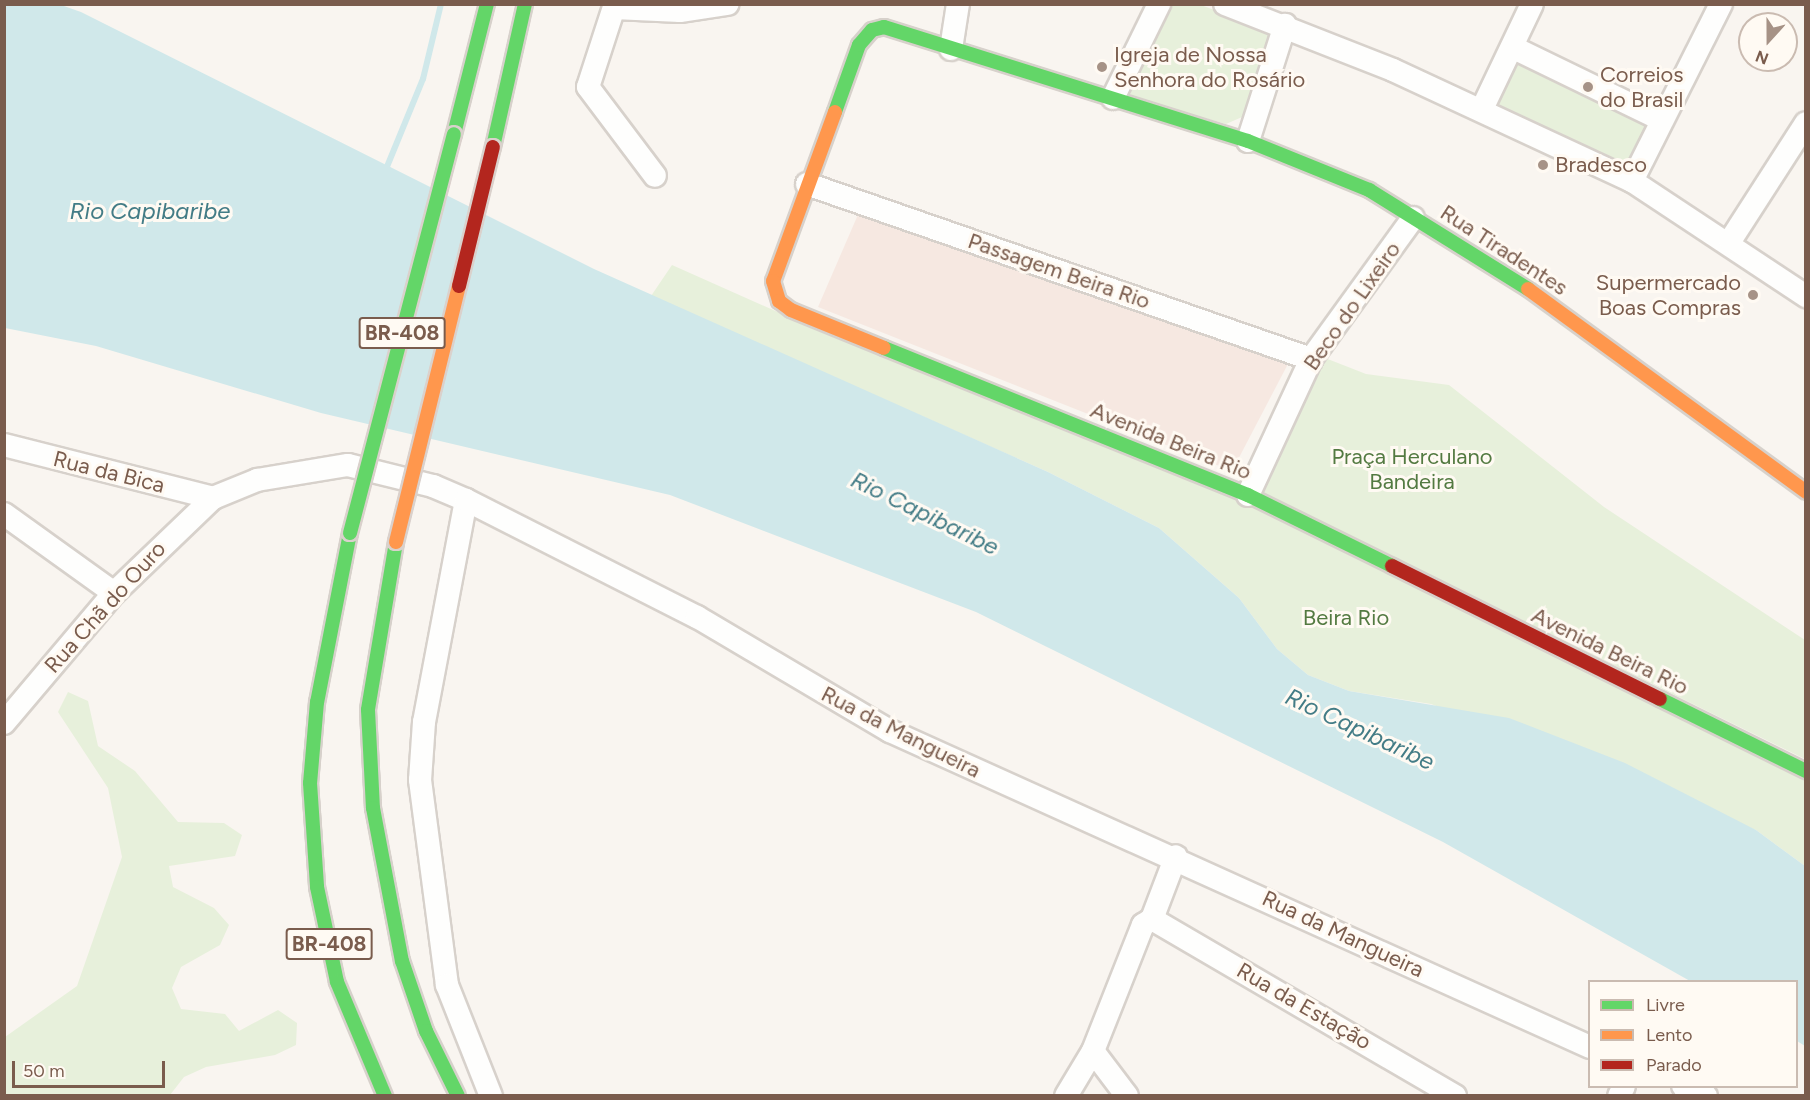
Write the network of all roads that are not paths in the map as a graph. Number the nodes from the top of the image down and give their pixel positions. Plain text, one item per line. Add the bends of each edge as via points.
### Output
1 (487, 4) edge
2 (525, 4) edge
3 (727, 4) edge
4 (958, 4) edge
5 (1159, 4) edge
6 (1225, 4) edge
7 (1532, 4) edge
8 (1721, 4) edge
9 (614, 6) edge
10 (1284, 25) junction
11 (878, 28) joint
12 (1514, 48) junction
13 (951, 49) junction
14 (1113, 98) junction
15 (1482, 109) junction
16 (1660, 120) junction
17 (1806, 123) edge
18 (1248, 141) junction
19 (655, 176) dead end
20 (1632, 181) junction
21 (807, 184) junction
22 (1413, 218) junction
23 (1730, 241) junction
24 (1806, 296) edge
25 (1311, 358) junction
26 (4, 446) edge
27 (1806, 492) edge
28 (1248, 495) junction
29 (213, 498) junction
30 (466, 500) junction
31 (4, 514) edge
32 (114, 593) junction
33 (4, 723) edge
34 (1806, 771) edge
35 (1176, 856) junction
36 (1152, 919) junction
37 (1588, 1046) edge
38 (1093, 1051) junction
39 (1688, 1088) edge
40 (385, 1095) edge
41 (458, 1095) edge
42 (491, 1095) edge
43 (1066, 1095) edge
44 (1127, 1095) edge
45 (1455, 1095) edge
46 (1706, 1095) edge

1 - 40 main road, BR-408, bridge via 350,533 317,702 310,783 317,887 337,982
2 - 41 main road, BR-408, bridge via 396,542 368,710 373,808 402,961 426,1031
3 - 9 street via 680,11
4 - 13 street
5 - 14 street
6 - 10 street
7 - 12 street
8 - 16 street
9 - 19 street via 588,87
10 - 15 street
10 - 18 street
11 - 13 main road, Rua Tiradentes
11 - 21 main road, Avenida Beira Rio via 859,45
12 - 15 street
12 - 16 street
13 - 14 main road, Rua Tiradentes
14 - 18 main road, Rua Tiradentes
15 - 20 street
16 - 20 street
17 - 23 street
18 - 22 main road, Rua Tiradentes via 1370,190
20 - 23 street
21 - 25 street, Passagem Beira Rio
21 - 28 main road, Avenida Beira Rio via 773,281 784,306
22 - 25 street, Beco do Lixeiro
22 - 27 main road, Rua Tiradentes via 1540,297
23 - 24 street
25 - 28 street, Beco do Lixeiro
26 - 29 street, Rua da Bica
28 - 34 main road, Avenida Beira Rio
29 - 30 street, Rua da Mangueira via 257,480 348,465 433,486
29 - 32 street, Rua Chã do Ouro
30 - 35 street, Rua da Mangueira via 697,617 890,731
30 - 42 street via 424,722 420,780 447,985
31 - 32 street
32 - 33 street, Rua Chã do Ouro
35 - 36 street
35 - 37 street, Rua da Mangueira
36 - 38 street via 1143,925
36 - 45 street, Rua da Estação
38 - 43 street
38 - 44 street
39 - 46 street

